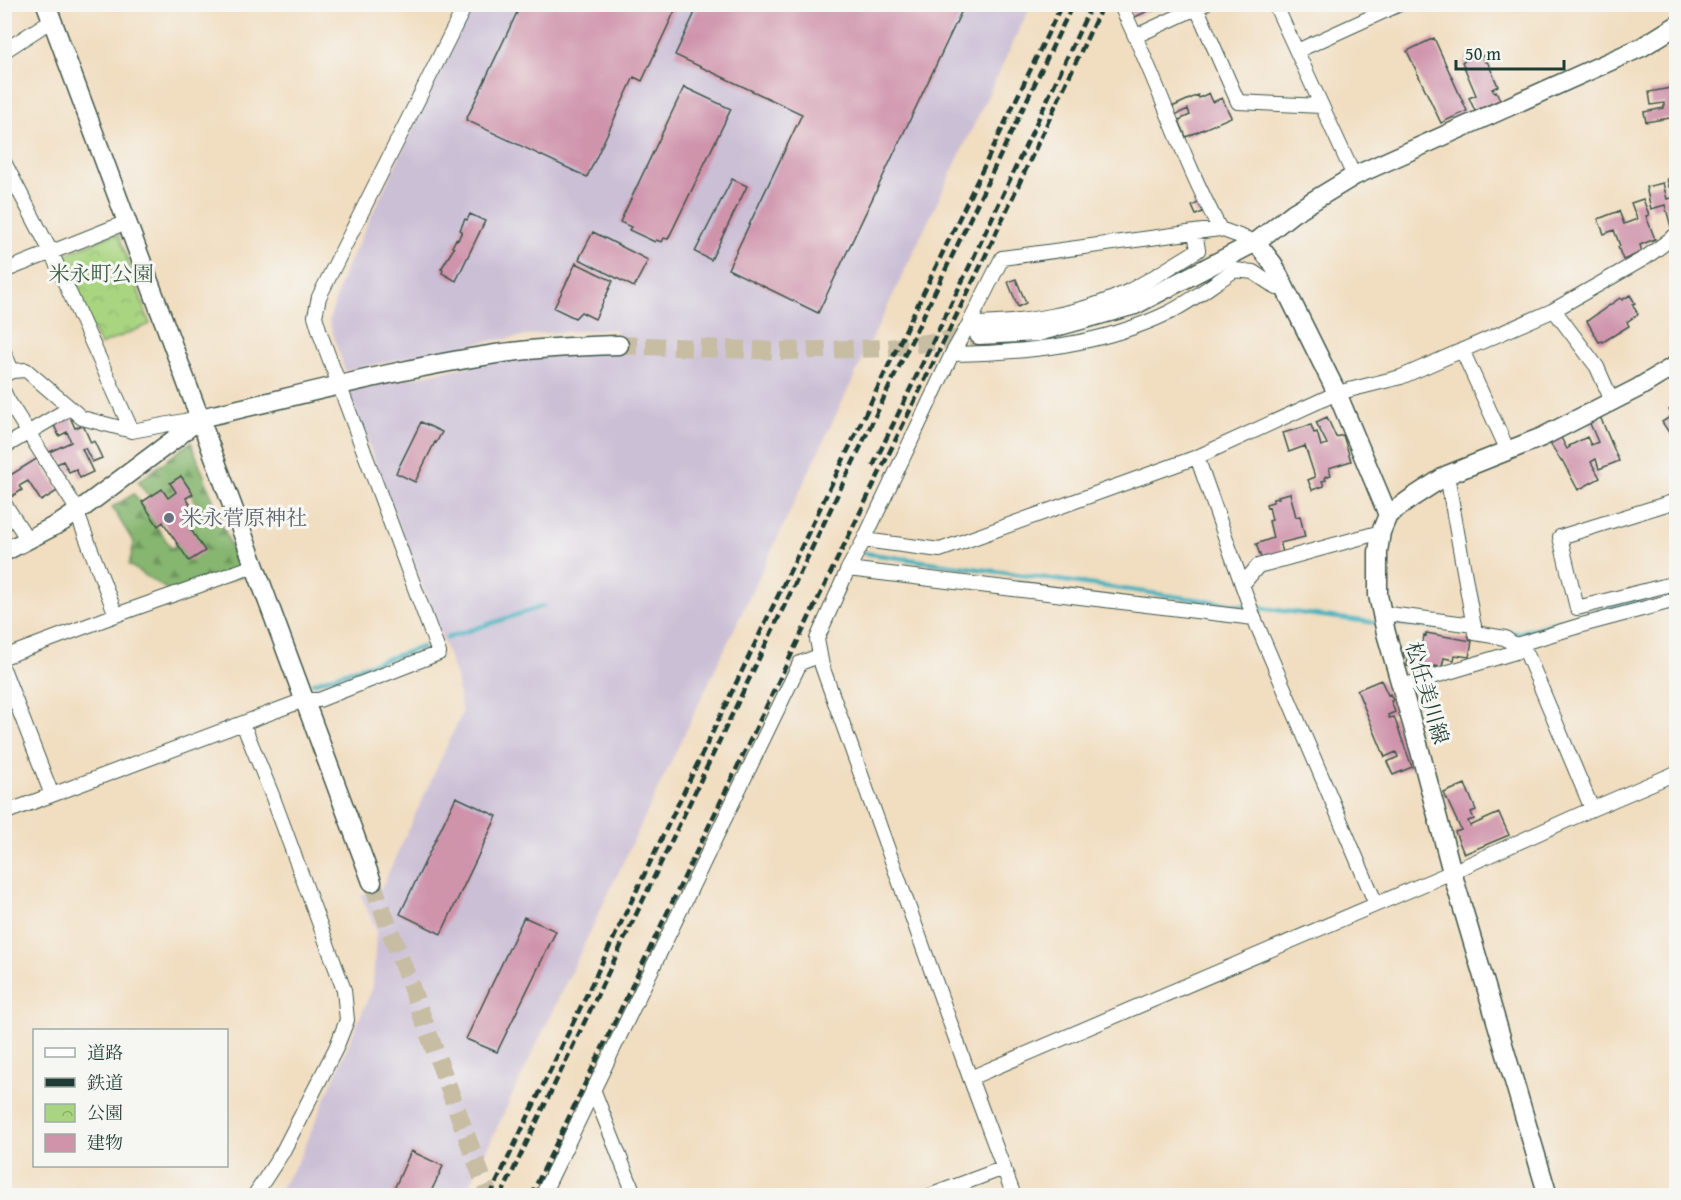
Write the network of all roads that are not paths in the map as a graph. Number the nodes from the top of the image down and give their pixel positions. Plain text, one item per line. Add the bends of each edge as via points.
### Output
1 (466, 4) edge
2 (1120, 4) edge
3 (1275, 4) edge
4 (1400, 4) edge
5 (1199, 6) edge
6 (49, 12) edge
7 (1677, 26) edge
8 (1136, 36) junction
9 (4, 51) edge
10 (1297, 51) junction
11 (1321, 106) junction
12 (4, 162) edge
13 (1354, 176) junction
14 (127, 222) junction
15 (1220, 229) junction
16 (1195, 232) junction
17 (1677, 235) edge
18 (1256, 242) junction
19 (51, 252) junction
20 (4, 271) edge
21 (1283, 285) junction
22 (1554, 310) junction
23 (974, 329) junction
24 (619, 345) tunnel mouth
25 (1462, 350) junction
26 (4, 352) edge
27 (952, 354) junction
28 (1677, 364) edge
29 (8, 373) edge
30 (340, 386) junction
31 (4, 392) edge
32 (1337, 393) junction
33 (1612, 401) junction
34 (70, 408) junction
35 (200, 418) junction
36 (132, 431) junction
37 (30, 433) junction
38 (4, 447) edge
39 (1508, 451) junction
40 (1197, 457) junction
41 (1447, 475) junction
42 (1677, 501) edge
43 (4, 503) edge
44 (77, 512) junction
45 (1388, 514) junction
46 (1381, 532) junction
47 (28, 540) junction
48 (864, 540) junction
49 (4, 552) edge
50 (254, 566) junction
51 (848, 569) junction
52 (1677, 583) edge
53 (1242, 585) junction
54 (1677, 600) edge
55 (1577, 608) junction
56 (116, 615) junction
57 (1254, 618) junction
58 (1383, 620) junction
59 (1474, 625) junction
60 (1582, 625) junction
61 (1519, 648) junction
62 (819, 656) junction
63 (4, 657) edge
64 (4, 671) edge
65 (1402, 686) junction
66 (304, 700) junction
67 (243, 724) junction
68 (1677, 773) edge
69 (52, 795) junction
70 (1592, 809) junction
71 (4, 813) edge
72 (1452, 872) junction
73 (372, 882) tunnel mouth
74 (1376, 904) junction
75 (970, 1078) junction
76 (593, 1089) junction
77 (1004, 1168) junction
78 (254, 1196) edge
79 (542, 1196) edge
80 (635, 1196) edge
81 (930, 1196) edge
82 (1014, 1196) edge
83 (1548, 1196) edge

1 - 30 street via 319,297 315,316
2 - 8 street
3 - 10 street
4 - 10 street
5 - 8 street
5 - 11 street via 1238,102
6 - 9 street
6 - 14 street
7 - 13 street via 1633,51
8 - 15 street via 1203,198
10 - 11 street
11 - 13 street
12 - 19 street
13 - 18 street via 1293,213
14 - 19 street
14 - 35 street
15 - 16 street
15 - 18 street
16 - 23 street via 1198,250 1126,292 1085,308
16 - 23 street via 1002,258
17 - 22 street
18 - 21 street
18 - 23 street via 1135,305 1038,332
19 - 20 street
19 - 36 street
21 - 27 street via 1277,288 1253,272 1235,270 1171,312 1094,340 1016,351
21 - 32 street
22 - 25 street
22 - 33 street via 1597,367
23 - 27 street
24 - 30 street via 495,354
25 - 32 street via 1401,377
25 - 39 street
26 - 29 street
27 - 48 street
28 - 33 street
29 - 34 street via 26,370
30 - 35 street
30 - 66 street via 439,653 319,700
31 - 37 street
32 - 40 street
32 - 45 street
33 - 39 street
34 - 36 street via 82,418
34 - 37 street
35 - 36 street
35 - 44 street
35 - 50 street
37 - 38 street
37 - 44 street
39 - 41 street
40 - 48 street via 940,550
40 - 53 street
41 - 45 street
41 - 59 street
42 - 55 street via 1560,537
43 - 47 street
44 - 47 street
44 - 56 street
45 - 46 street, 松任美川線
46 - 53 street via 1258,566
46 - 58 street, 松任美川線 via 1378,595
47 - 49 street
48 - 51 street
50 - 56 street
50 - 66 street
51 - 57 street
51 - 62 street via 817,639
52 - 55 street
53 - 57 street
54 - 60 street
55 - 60 street
56 - 63 street
57 - 74 street
58 - 59 street
58 - 65 street, 松任美川線
59 - 61 street via 1475,633 1505,638
60 - 61 street
61 - 65 street
61 - 70 street via 1527,654
62 - 75 street
62 - 76 street via 800,663
64 - 69 street
65 - 72 street, 松任美川線
66 - 67 street
66 - 73 street
67 - 69 street
67 - 78 street via 344,990 347,1020 282,1153
68 - 70 street
69 - 71 street
70 - 72 street
72 - 74 street
72 - 83 street, 松任美川線
74 - 75 street
75 - 77 street
76 - 79 street
76 - 80 street
77 - 81 street
77 - 82 street

